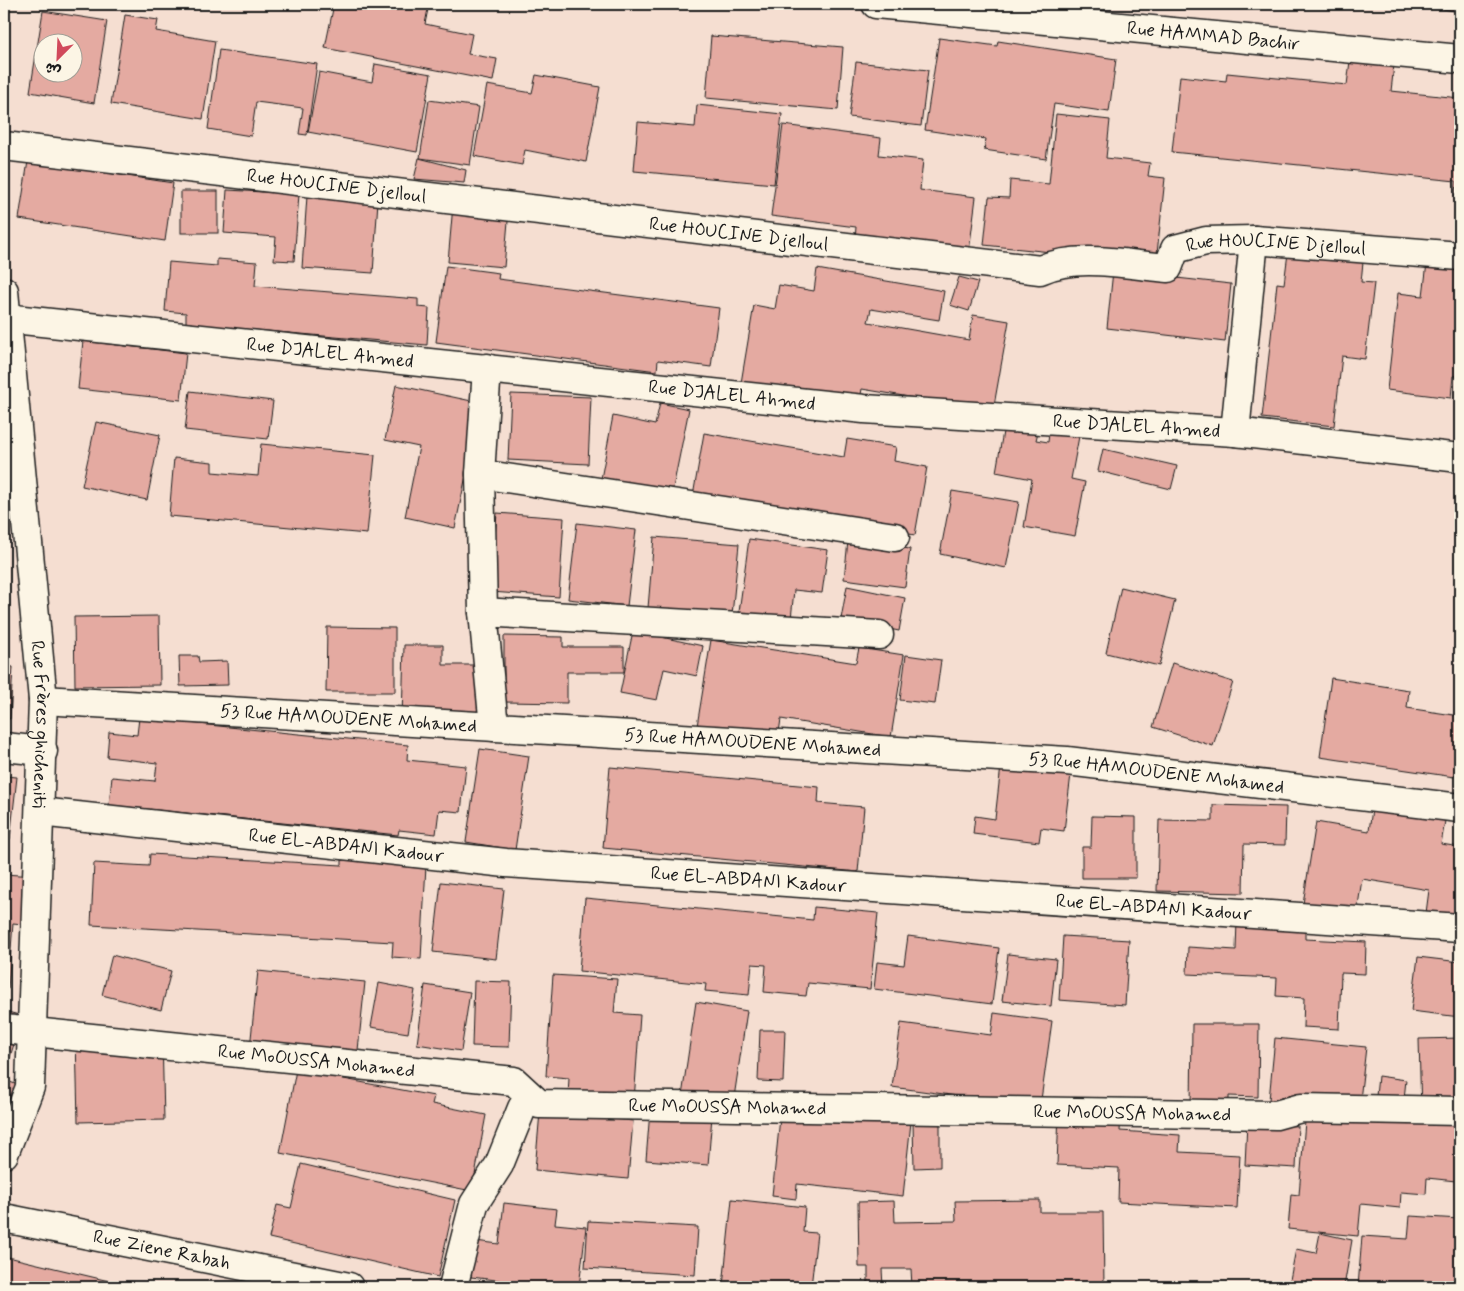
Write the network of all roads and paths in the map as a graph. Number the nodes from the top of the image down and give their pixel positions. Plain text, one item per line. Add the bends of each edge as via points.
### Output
1 (876, 4) edge
2 (1460, 59) edge
3 (4, 146) edge
4 (1254, 240) junction
5 (1460, 256) edge
6 (4, 291) edge
7 (5, 318) edge
8 (487, 368) junction
9 (1235, 432) junction
10 (1460, 458) edge
11 (480, 474) junction
12 (895, 537) dead end
13 (483, 612) junction
14 (879, 635) dead end
15 (43, 700) junction
16 (494, 727) junction
17 (4, 747) edge
18 (42, 751) junction
19 (1460, 808) edge
20 (40, 812) junction
21 (1460, 928) edge
22 (4, 1029) edge
23 (33, 1033) junction
24 (522, 1108) dead end
25 (1460, 1112) edge
26 (4, 1154) edge
27 (4, 1218) edge
28 (349, 1287) edge
29 (453, 1287) edge

1 - 2 street, Rue HAMMAD Bachir
3 - 4 street, Rue HOUCINE Djelloul via 1040,270 1053,264 1091,262 1168,268 1174,249 1206,241
4 - 5 street, Rue HOUCINE Djelloul
4 - 9 street
6 - 7 street, Rue Frères ghicheniti
7 - 8 street, Rue DJALEL Ahmed
7 - 15 street, Rue Frères ghicheniti
8 - 9 street, Rue DJALEL Ahmed via 864,409
8 - 11 street
9 - 10 street, Rue DJALEL Ahmed
11 - 12 street
11 - 13 street
13 - 14 street
13 - 16 street
15 - 16 street, 53 Rue HAMOUDENE Mohamed
15 - 18 street, Rue Frères ghicheniti
16 - 19 street, 53 Rue HAMOUDENE Mohamed via 1067,760
17 - 18 street
18 - 20 street, Rue Frères ghicheniti
20 - 21 street, Rue EL-ABDANI Kadour via 506,863
20 - 23 street, Rue Frères ghicheniti
22 - 23 street, Rue MoOUSSA Mohamed
23 - 25 street, Rue MoOUSSA Mohamed via 514,1081 539,1104 1276,1115 1301,1108
23 - 26 street, Rue Frères ghicheniti via 30,1087
24 - 29 street via 499,1165 474,1204
27 - 28 street, Rue Ziene Rabah

